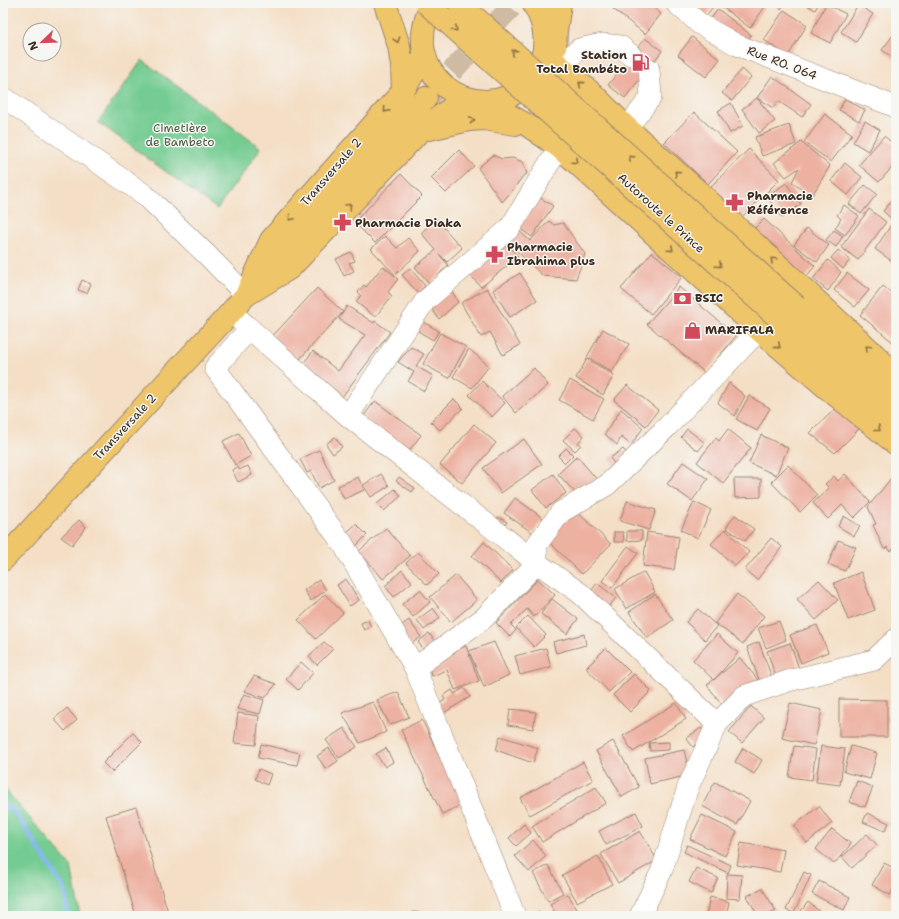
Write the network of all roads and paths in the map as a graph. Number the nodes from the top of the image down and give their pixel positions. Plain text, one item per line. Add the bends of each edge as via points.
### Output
1 (385, 3) edge
2 (389, 3) edge
3 (426, 3) edge
4 (434, 3) edge
5 (459, 3) edge
6 (560, 3) edge
7 (676, 3) edge
8 (542, 9) edge
9 (423, 47) junction
10 (631, 55) dead end
11 (553, 60) junction
12 (649, 68) dead end
13 (403, 91) junction
14 (3, 97) edge
15 (426, 98) tunnel mouth
16 (475, 100) junction
17 (896, 108) edge
18 (527, 125) junction
19 (627, 128) junction
20 (420, 131) junction
21 (559, 147) junction
22 (246, 294) junction
23 (232, 312) junction
24 (789, 314) junction
25 (249, 329) junction
26 (759, 330) junction
27 (896, 376) edge
28 (896, 398) edge
29 (348, 416) junction
30 (896, 424) edge
31 (896, 444) edge
32 (3, 560) edge
33 (537, 563) junction
34 (896, 639) edge
35 (415, 668) junction
36 (717, 724) junction
37 (515, 916) edge
38 (640, 916) edge

1 -> 13 main road via 399,46
2 - 9 main road
3 -> 24 main road, Autoroute le Prince, bridge
4 - 9 main road via 426,18
24 -> 5 main road, Autoroute le Prince, bridge
6 - 11 main road
7 - 17 street, Rue RO. 064 via 700,24 737,46
8 - 11 main road
9 - 13 main road, Transversale 2
9 - 16 main road via 433,74 447,89
10 - 11 street via 620,46 602,44 579,49
11 - 16 main road via 536,72 523,88 505,98
19 -> 11 main road via 593,94
12 - 19 street via 651,97
13 -> 22 main road, Transversale 2 via 271,240
14 - 22 street via 145,195
15 - 22 main road
16 - 18 main road
16 - 20 main road, Transversale 2
20 -> 18 main road via 483,119
18 - 21 main road
27 -> 19 main road
22 -> 20 main road, Transversale 2 via 290,268
21 -> 26 main road
21 - 29 street via 510,228 425,301
22 - 23 main road, Transversale 2
23 - 25 street
23 - 32 main road, Transversale 2
24 - 28 main road, Autoroute le Prince
24 - 30 main road, Autoroute le Prince
25 - 29 street
25 - 35 street via 215,368 343,544
26 -> 31 main road
26 - 33 street via 667,427 607,484 561,512 537,544
29 - 33 street
33 - 35 street via 484,618
33 - 36 street via 580,593
34 - 36 street via 874,660 788,681 744,696
35 - 37 street
36 - 38 street via 688,787 662,870

